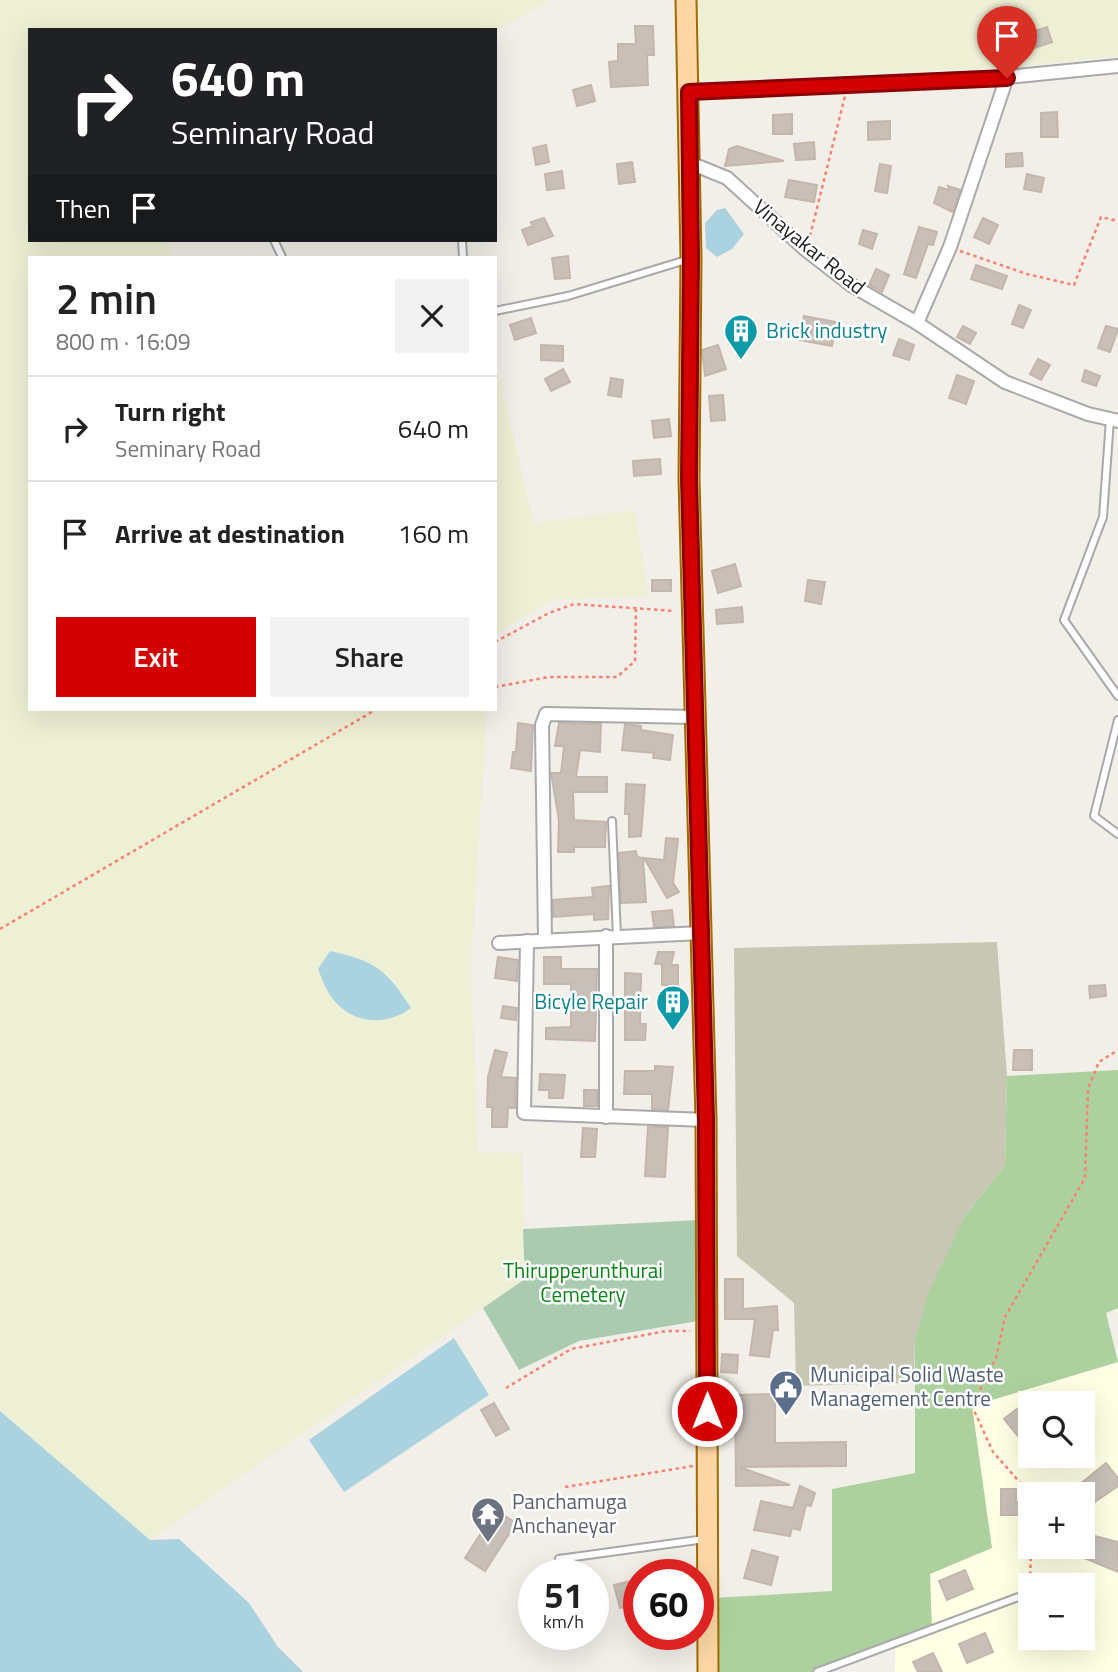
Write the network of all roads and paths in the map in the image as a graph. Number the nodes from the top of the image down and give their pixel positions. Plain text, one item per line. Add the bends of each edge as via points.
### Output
1 (686, 0) edge
2 (1118, 66) edge
3 (1007, 78) junction
4 (848, 83) junction
5 (689, 92) junction
6 (690, 163) junction
7 (1118, 221) edge
8 (950, 247) junction
9 (806, 250) junction
10 (691, 258) junction
11 (497, 311) edge
12 (917, 323) junction
13 (1114, 420) edge
14 (636, 609) junction
15 (693, 612) junction
16 (497, 641) edge
17 (497, 687) edge
18 (1118, 696) edge
19 (374, 711) edge
20 (695, 717) junction
21 (1118, 720) edge
22 (612, 821) dead end
23 (1118, 834) edge
24 (0, 929) edge
25 (701, 933) junction
26 (612, 936) junction
27 (545, 940) junction
28 (527, 941) junction
29 (499, 943) dead end
30 (1118, 1049) edge
31 (606, 1117) junction
32 (706, 1120) junction
33 (707, 1331) junction
34 (506, 1388) dead end
35 (707, 1464) junction
36 (1020, 1482) edge
37 (565, 1487) dead end
38 (707, 1539) junction
39 (559, 1559) dead end
40 (1018, 1597) edge
41 (708, 1672) edge
42 (817, 1672) edge

1 - 5 main road
2 - 3 street
3 - 4 street
3 - 8 street
4 - 5 street
4 - 9 path
5 - 6 main road
6 - 9 street, Vinayakar Road via 727,178
6 - 10 main road
7 - 8 path via 1101,217 1074,285
8 - 12 street
9 - 12 street, Vinayakar Road via 850,285
10 - 11 lane via 568,296
10 - 15 main road
12 - 13 street, Vinayakar Road via 1005,382
13 - 18 lane via 1103,517 1064,621
14 - 15 path
14 - 16 path via 574,604 549,612
14 - 17 path via 635,661 618,677 549,677
15 - 20 main road
19 - 24 path
20 - 25 main road
20 - 27 street via 546,713 542,724
21 - 23 lane via 1094,816
22 - 26 lane
25 - 26 street
25 - 32 main road
26 - 27 street
26 - 31 street
27 - 28 street
28 - 29 street
28 - 31 street via 524,1113
30 - 36 path via 1099,1062 1088,1089 1085,1178 1005,1317 996,1358 972,1406 993,1452
31 - 32 street
32 - 33 main road
33 - 34 path via 666,1331 571,1349
33 - 35 main road
35 - 37 path
35 - 38 main road
38 - 39 lane
38 - 41 main road
40 - 42 lane

